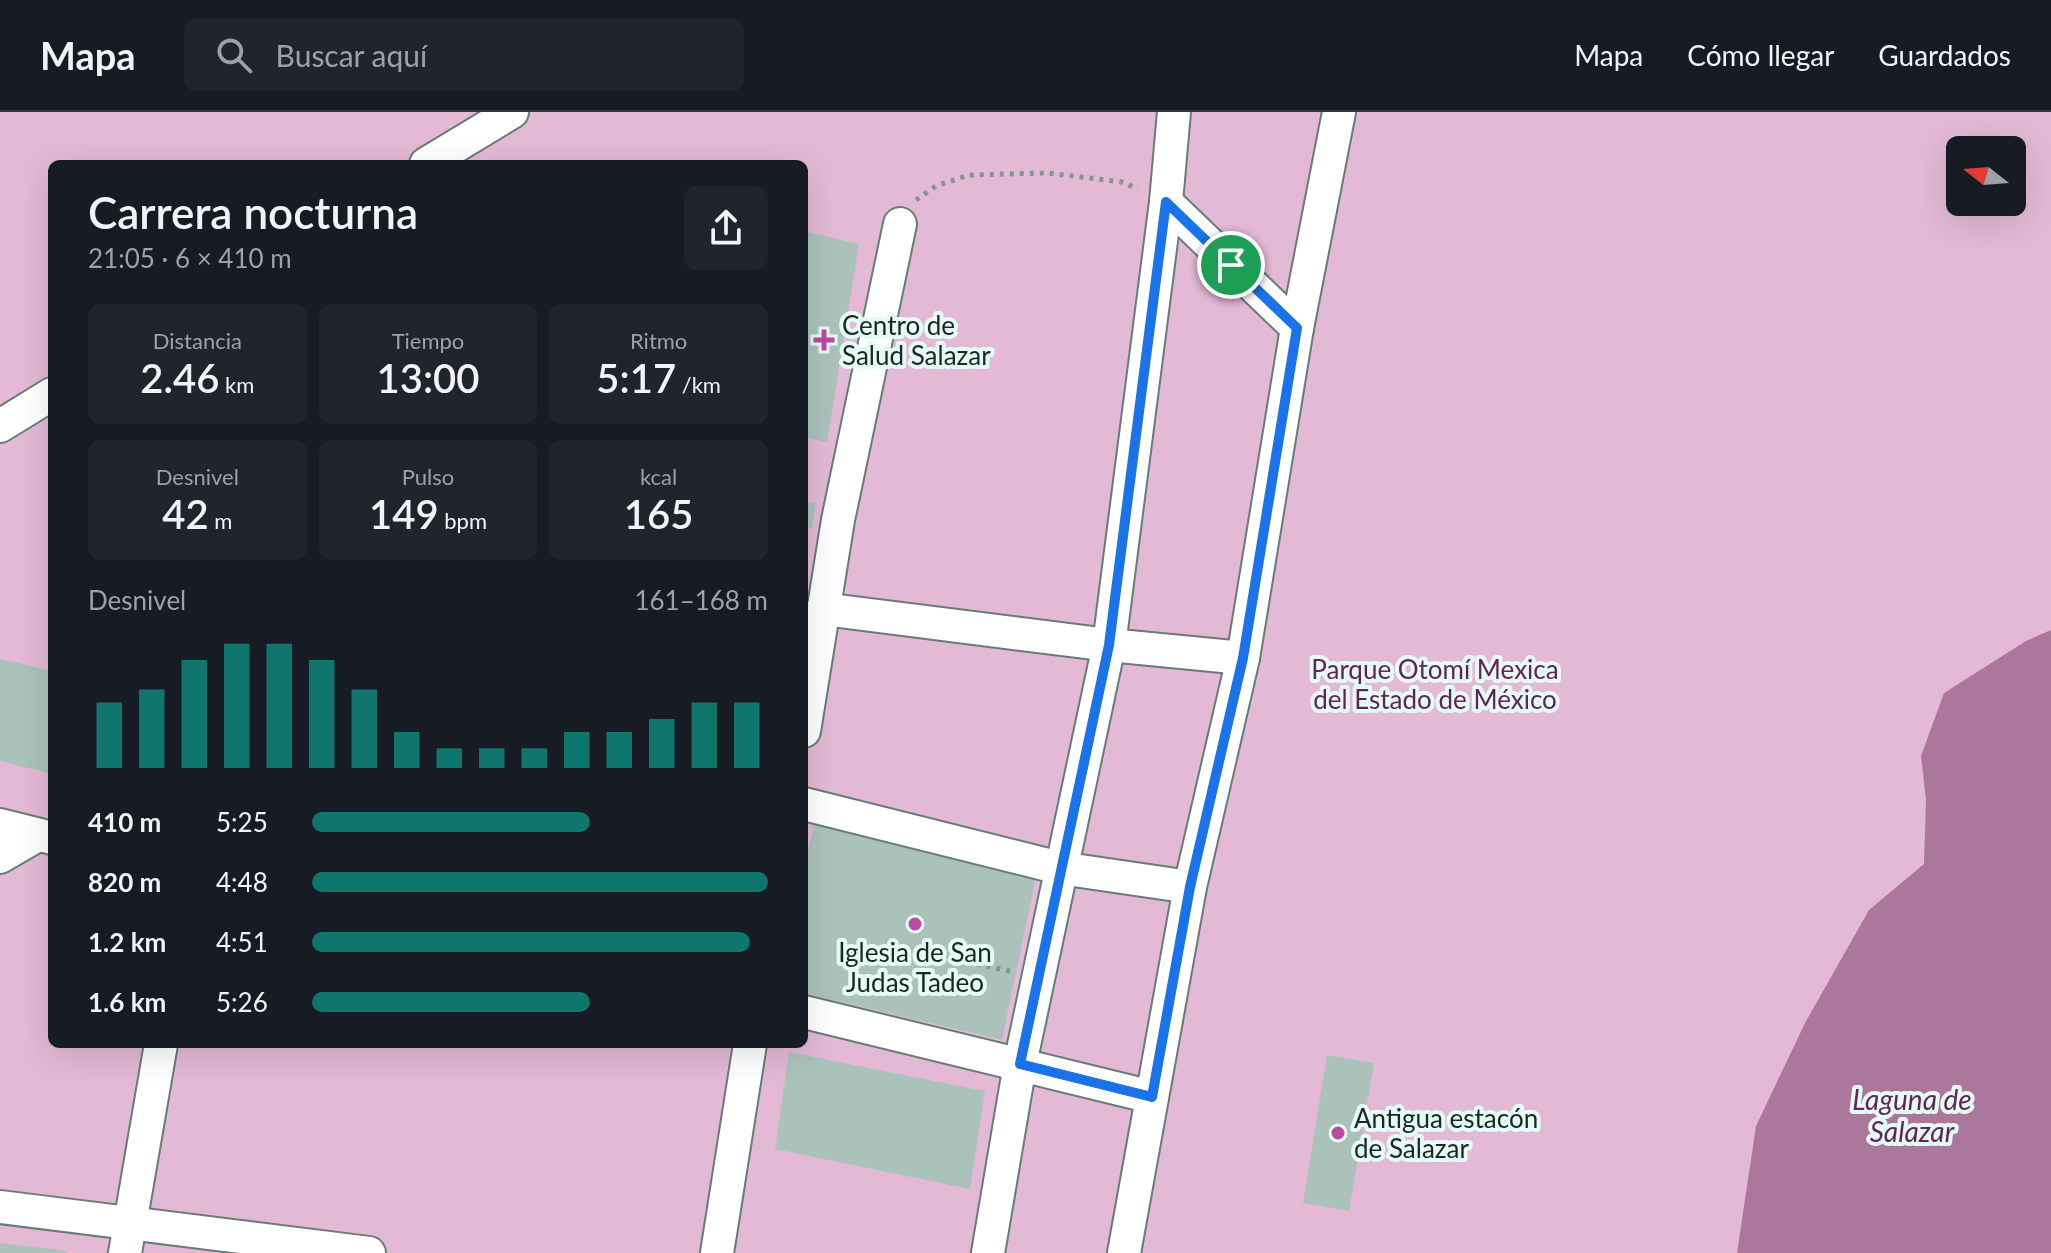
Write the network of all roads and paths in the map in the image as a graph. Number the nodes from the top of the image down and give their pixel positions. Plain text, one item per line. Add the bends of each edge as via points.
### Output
1 (512, 112) edge
2 (1174, 112) edge
3 (1339, 112) edge
4 (433, 160) edge
5 (1166, 202) junction
6 (900, 224) joint
7 (1297, 328) junction
8 (48, 396) edge
9 (0, 426) edge
10 (823, 609) junction
11 (1109, 645) junction
12 (1243, 658) junction
13 (808, 705) edge
14 (808, 805) edge
15 (0, 825) edge
16 (45, 836) edge
17 (0, 857) edge
18 (1060, 868) junction
19 (1190, 887) junction
20 (918, 952) dead end
21 (1038, 977) junction
22 (808, 1013) edge
23 (160, 1048) edge
24 (749, 1048) edge
25 (1020, 1064) junction
26 (1152, 1097) junction
27 (0, 1207) edge
28 (128, 1237) edge
29 (369, 1253) edge
30 (717, 1253) edge
31 (988, 1253) edge
32 (1124, 1253) edge

1 - 4 street
2 - 5 street
3 - 7 street
5 - 6 path via 1122,182 1048,173 969,175 936,186 913,202
5 - 7 street
5 - 11 street
6 - 10 street
7 - 12 street
8 - 9 street
10 - 11 street
10 - 13 street
11 - 12 street
11 - 18 street
12 - 19 street
14 - 18 street
15 - 16 street
16 - 17 street
18 - 19 street
18 - 21 street
19 - 26 street
20 - 21 path
21 - 25 street
22 - 25 street
23 - 28 street
24 - 30 street
25 - 26 street
25 - 31 street
26 - 32 street
27 - 28 street
28 - 29 street

